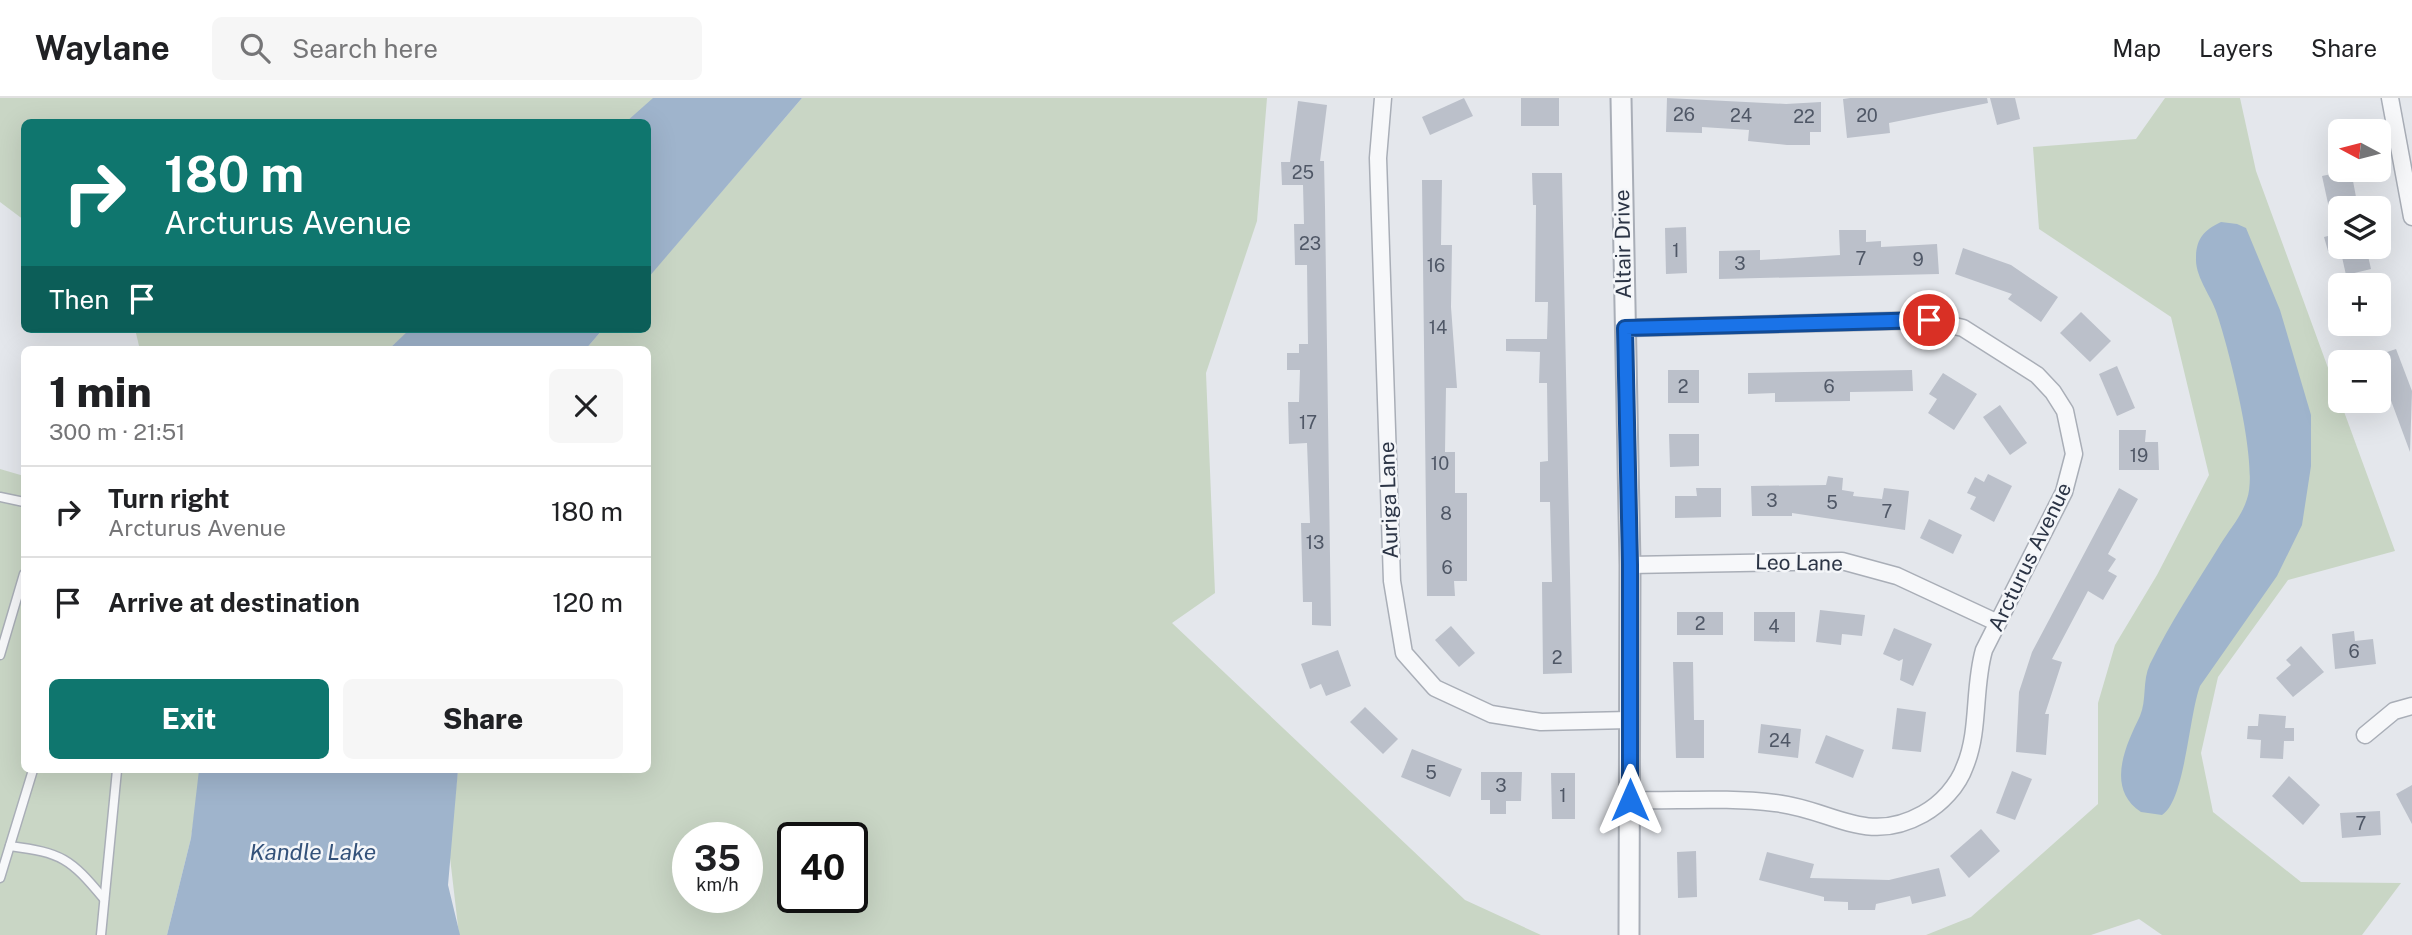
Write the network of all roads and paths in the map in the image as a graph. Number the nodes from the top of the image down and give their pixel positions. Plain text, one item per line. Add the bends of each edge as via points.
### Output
1 (1382, 98) edge
2 (1621, 98) edge
3 (2390, 98) edge
4 (2406, 147) edge
5 (2412, 217) edge
6 (1625, 328) junction
7 (0, 497) edge
8 (21, 501) edge
9 (1630, 565) junction
10 (21, 584) edge
11 (1998, 623) junction
12 (0, 655) edge
13 (2412, 706) edge
14 (1629, 720) junction
15 (2365, 735) dead end
16 (32, 773) edge
17 (117, 773) edge
18 (1630, 800) junction
19 (10, 846) junction
20 (0, 877) edge
21 (104, 899) junction
22 (101, 935) edge
23 (1629, 935) edge

1 - 14 street, Auriga Lane via 1378,158 1392,581 1404,653 1435,688 1491,714 1541,722
2 - 6 street, Altair Drive
3 - 4 street
4 - 5 street
6 - 9 street, Altair Drive
6 - 11 street, Arcturus Avenue via 1929,320 1963,328 2037,375 2065,411 2074,454 2064,492
7 - 8 lane
9 - 11 street, Leo Lane via 1842,561 1897,576
9 - 14 street, Altair Drive
10 - 12 lane
11 - 18 street, Arcturus Avenue via 1977,673 1974,725 1965,767 1946,797 1921,815 1888,828 1868,828 1776,803
13 - 15 street via 2394,711
14 - 18 street, Altair Drive
16 - 19 lane
17 - 21 lane
18 - 23 street, Altair Drive
19 - 20 lane
19 - 21 lane via 52,852 81,871
21 - 22 lane

